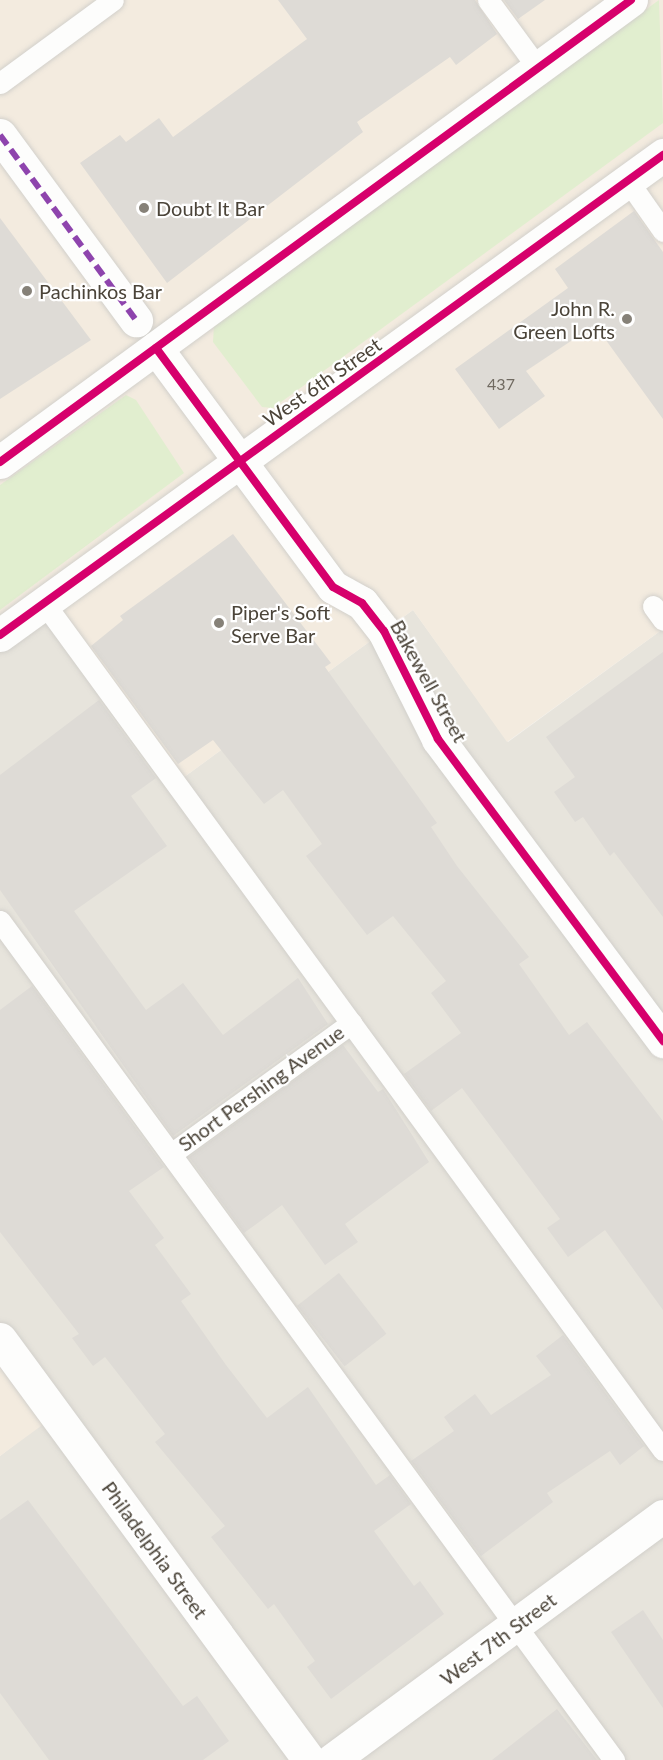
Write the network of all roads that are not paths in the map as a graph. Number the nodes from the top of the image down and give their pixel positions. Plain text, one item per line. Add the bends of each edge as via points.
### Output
1 (113, 0) edge
2 (488, 0) edge
3 (631, 0) edge
4 (538, 68) junction
5 (0, 83) edge
6 (0, 135) edge
7 (663, 155) edge
8 (628, 181) junction
9 (663, 231) edge
10 (136, 320) dead end
11 (156, 348) junction
12 (239, 461) junction
13 (0, 462) edge
14 (44, 603) junction
15 (0, 636) edge
16 (0, 921) edge
17 (351, 1023) junction
18 (663, 1041) edge
19 (171, 1154) junction
20 (3, 1347) edge
21 (663, 1450) edge
22 (663, 1516) edge
23 (516, 1625) junction
24 (296, 1755) edge
25 (332, 1760) edge
26 (614, 1760) edge

1 - 5 lane
2 - 4 lane
3 - 4 street
4 - 11 street
6 - 10 street
7 - 8 street, West 6th Street
8 - 9 lane
8 - 12 street, West 6th Street
11 - 12 street, Bakewell Street
11 - 13 street
12 - 14 street, West 6th Street
12 - 18 street, Bakewell Street via 333,587 362,603 384,631 438,739
14 - 15 street, West 6th Street
14 - 17 lane
16 - 19 lane
17 - 19 lane, Short Pershing Avenue
17 - 21 lane
19 - 23 lane
20 - 24 street, Philadelphia Street
22 - 23 street, West 7th Street
23 - 25 street, West 7th Street
23 - 26 lane

